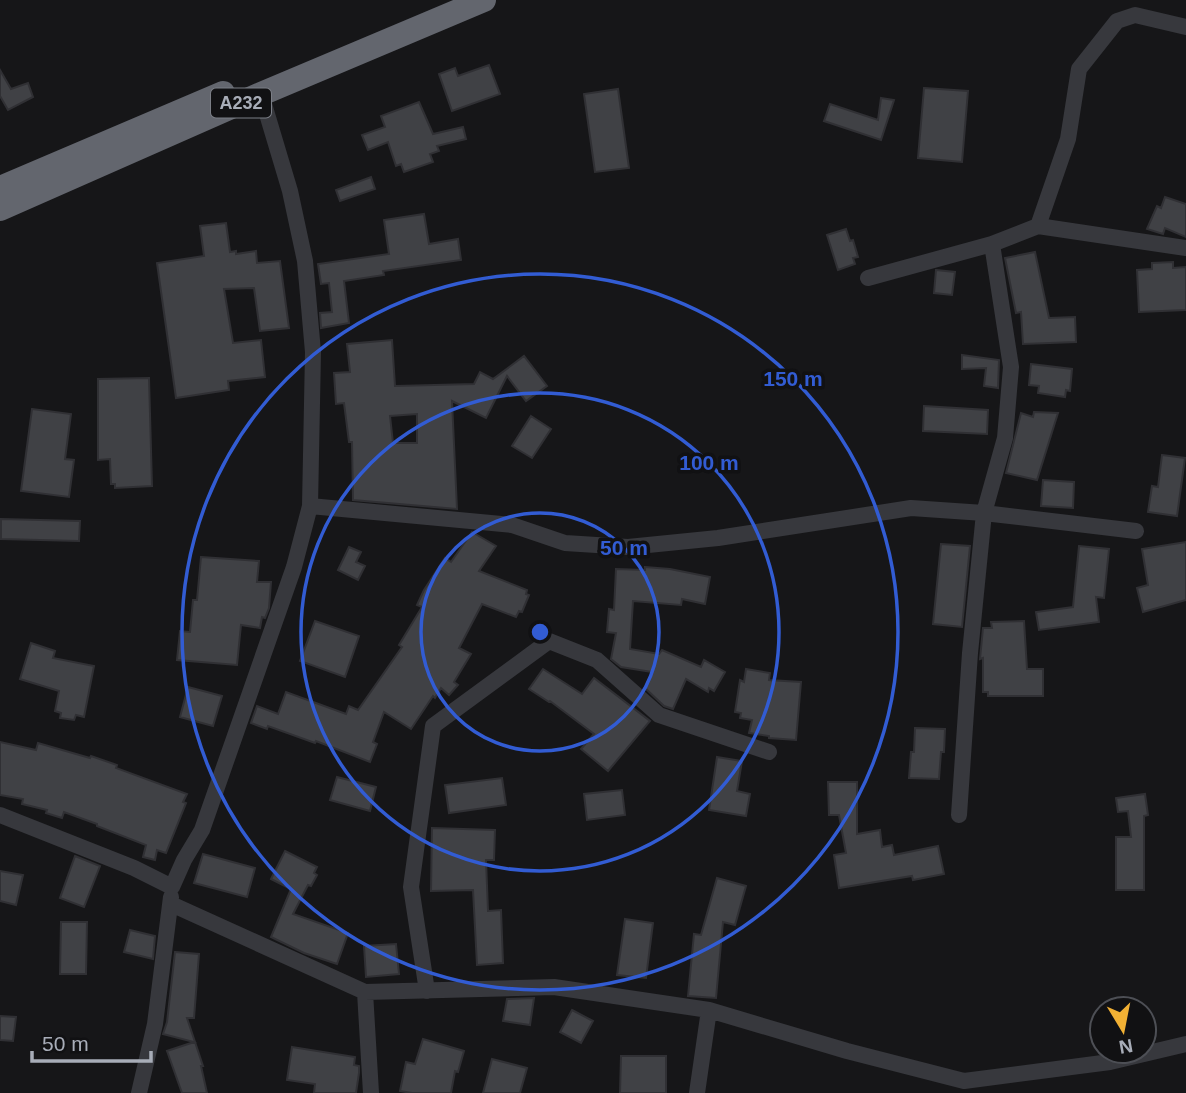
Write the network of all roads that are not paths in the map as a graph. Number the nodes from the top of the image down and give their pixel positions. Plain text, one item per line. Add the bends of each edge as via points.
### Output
1 (440, 0) edge
2 (484, 0) edge
3 (1132, 8) edge
4 (1186, 26) edge
5 (261, 94) junction
6 (0, 188) edge
7 (0, 209) edge
8 (1038, 226) junction
9 (992, 244) junction
10 (1186, 248) edge
11 (868, 278) dead end
12 (310, 506) junction
13 (984, 513) junction
14 (1136, 531) dead end
15 (769, 752) dead end
16 (0, 815) edge
17 (959, 815) dead end
18 (172, 887) junction
19 (171, 904) junction
20 (427, 990) junction
21 (365, 992) junction
22 (709, 1010) junction
23 (1186, 1044) edge
24 (139, 1093) edge
25 (371, 1093) edge
26 (697, 1093) edge

1 - 6 highway, A232
2 - 5 highway, A232
3 - 4 street
3 - 8 street via 1079,69 1068,139
5 - 7 highway, A232
5 - 12 street via 305,261 313,352
8 - 9 street
8 - 10 street
9 - 11 street
9 - 13 street via 1012,367 1005,438
12 - 13 street via 512,525 565,543 628,547 911,508
12 - 18 street via 294,567 202,830
13 - 14 street
13 - 17 street
15 - 20 street via 659,715 597,660 550,641 433,726 411,887
16 - 18 street
18 - 19 street
19 - 21 street
19 - 24 street via 155,1024
20 - 21 street
20 - 22 street via 554,987
21 - 25 street
22 - 23 street via 964,1081 1110,1062
22 - 26 street

